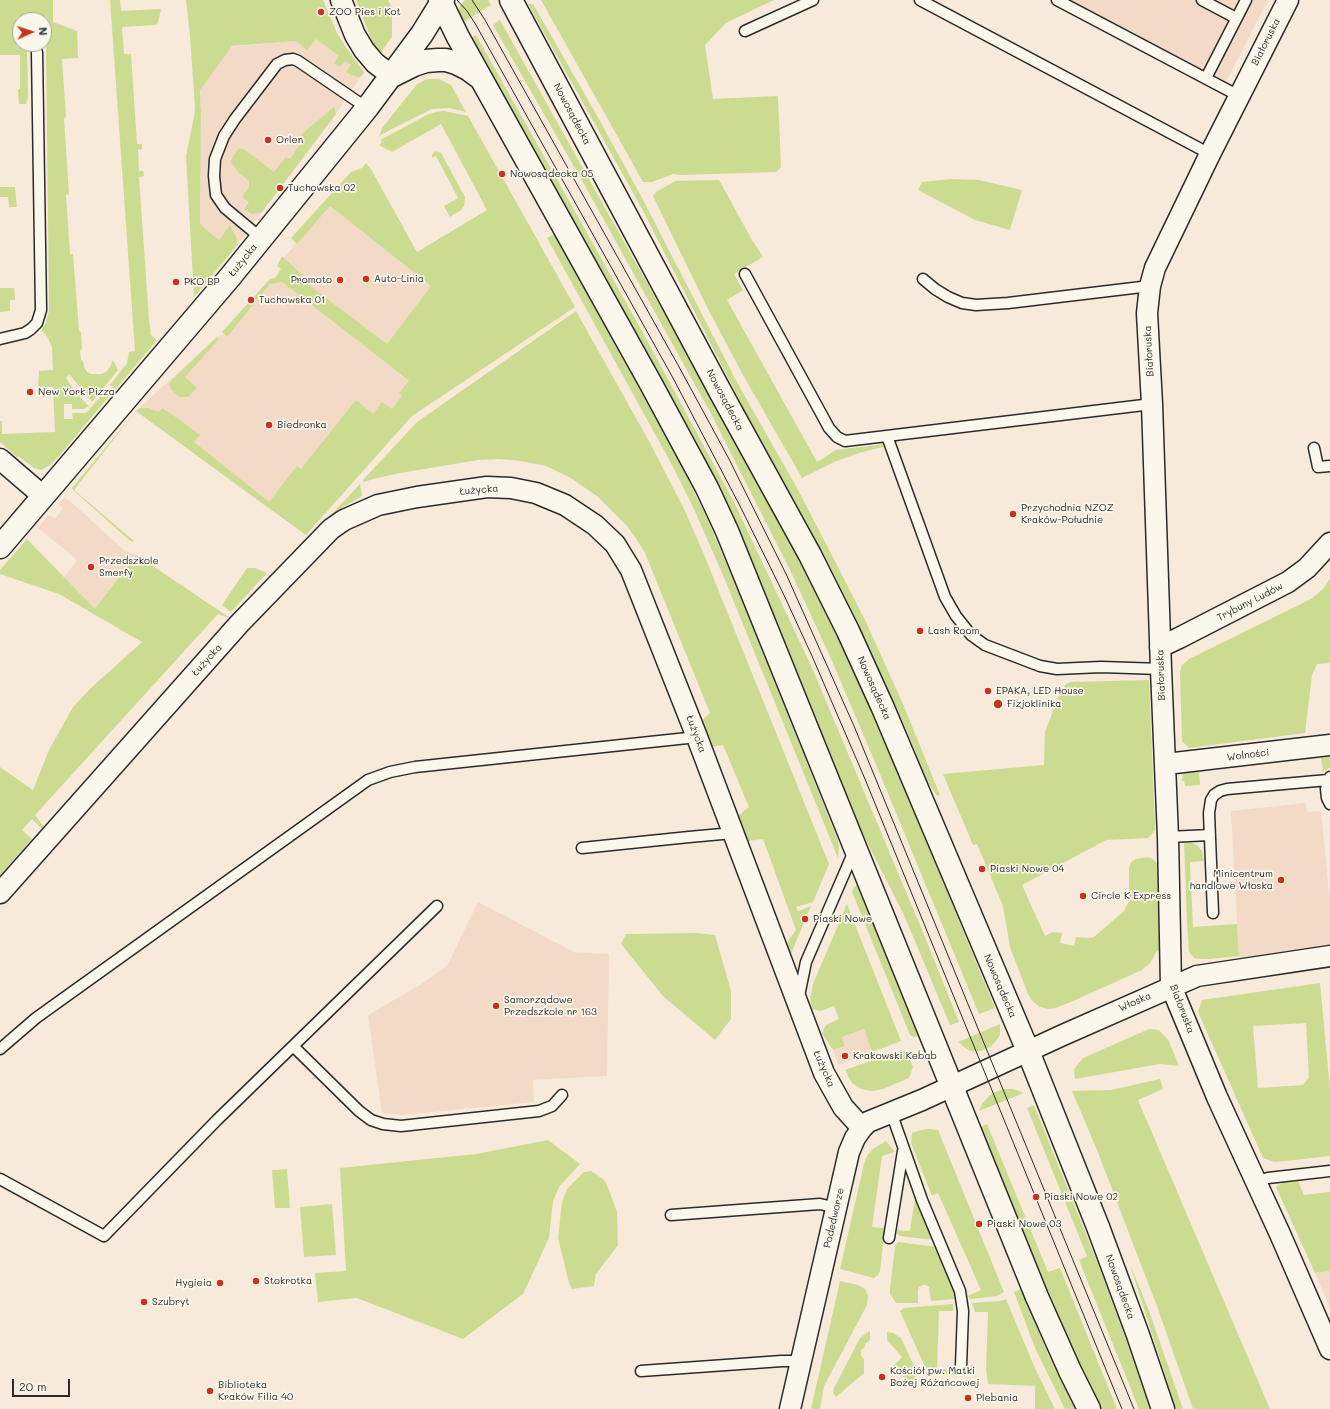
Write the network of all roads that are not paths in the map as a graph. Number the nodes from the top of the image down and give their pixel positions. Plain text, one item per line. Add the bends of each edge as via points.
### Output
1 (341, 0) edge
2 (813, 0) edge
3 (920, 0) edge
4 (1057, 0) edge
5 (1202, 0) edge
6 (1246, 0) edge
7 (1288, 0) edge
8 (443, 1) edge
9 (510, 1) edge
10 (1236, 18) junction
11 (745, 31) dead end
12 (37, 52) dead end
13 (392, 76) junction
14 (1206, 78) junction
15 (482, 80) junction
16 (1239, 96) junction
17 (368, 108) junction
18 (1210, 154) junction
19 (261, 238) junction
20 (745, 274) dead end
21 (924, 279) dead end
22 (1150, 286) junction
23 (0, 339) edge
24 (1152, 404) junction
25 (887, 436) junction
26 (1314, 448) dead end
27 (0, 460) edge
28 (1330, 466) edge
29 (43, 496) junction
30 (1330, 543) edge
31 (0, 547) edge
32 (1160, 647) junction
33 (1161, 670) junction
34 (697, 737) junction
35 (1330, 745) edge
36 (1166, 764) junction
37 (1329, 779) edge
38 (1330, 804) edge
39 (733, 833) junction
40 (1210, 835) junction
41 (1168, 837) junction
42 (856, 847) junction
43 (582, 848) dead end
44 (0, 892) edge
45 (437, 906) dead end
46 (1213, 913) dead end
47 (1330, 956) edge
48 (1171, 986) junction
49 (797, 1003) junction
50 (294, 1047) junction
51 (0, 1049) edge
52 (1028, 1052) junction
53 (952, 1086) junction
54 (562, 1095) dead end
55 (891, 1112) junction
56 (862, 1128) junction
57 (904, 1150) junction
58 (1330, 1171) edge
59 (0, 1179) edge
60 (1256, 1181) junction
61 (837, 1208) junction
62 (671, 1215) dead end
63 (889, 1238) dead end
64 (1330, 1349) edge
65 (800, 1361) junction
66 (961, 1366) dead end
67 (641, 1371) dead end
68 (790, 1409) edge
69 (1089, 1409) edge
70 (1163, 1409) edge

1 - 13 street via 364,50 375,63
2 - 11 lane
3 - 18 lane
4 - 14 lane
5 - 10 lane
6 - 10 lane
7 - 16 street, Białoruska
8 - 13 main road, Łużycka
8 - 15 main road via 458,37
9 - 52 main road, Nowosądecka via 810,555 848,631
10 - 14 lane
12 - 23 lane via 41,310 37,323 31,329
13 - 15 main road via 426,61 446,60 468,69
13 - 17 main road, Łużycka
14 - 16 lane
15 - 42 main road via 707,488
16 - 18 street, Białoruska
17 - 19 main road, Łużycka
17 - 19 lane via 298,61 285,60 277,64 224,136 215,159 216,195 225,208
18 - 22 street, Białoruska via 1154,268
19 - 29 main road, Łużycka
20 - 25 lane via 829,428 845,441
21 - 22 lane via 948,297 962,303 976,304 1008,303
22 - 24 street, Białoruska via 1147,313
24 - 25 lane
24 - 32 street, Białoruska
25 - 33 lane via 945,597 971,634 985,645 1040,666 1057,669 1101,667
26 - 28 lane via 1318,468
27 - 29 street
29 - 31 main road, Łużycka
30 - 32 street, Trybuny Ludów via 1307,568 1288,582
32 - 33 street, Białoruska
33 - 36 street, Białoruska
34 - 39 street, Łużycka
34 - 44 street, Łużycka via 632,570 614,544 595,525 565,505 536,493 511,488 487,487 378,505 344,520 331,529 239,624
34 - 51 lane via 415,768 390,772 368,780 82,984
35 - 36 street, Wolności
36 - 41 street, Białoruska
37 - 38 lane via 1326,789
37 - 40 lane via 1220,791 1214,795 1209,806
39 - 43 lane
39 - 49 street, Łużycka
40 - 41 lane
40 - 46 lane
41 - 48 street, Białoruska
42 - 49 lane via 806,962
42 - 53 main road
45 - 50 lane
47 - 48 street, Włoska via 1197,976
48 - 52 street, Włoska
48 - 60 street, Białoruska via 1217,1097
49 - 56 street, Łużycka via 824,1073 843,1107
50 - 54 lane via 359,1111 382,1124 401,1126 539,1111 552,1106
50 - 59 lane via 217,1120 104,1236
52 - 53 street, Włoska
52 - 70 main road, Nowosądecka via 1098,1227
53 - 55 street, Podedworze
53 - 69 main road via 1037,1297
55 - 56 street, Podedworze via 868,1122
55 - 57 lane
56 - 61 street, Podedworze via 849,1152
57 - 63 lane
57 - 66 lane via 960,1291 963,1311
58 - 60 lane
60 - 64 street, Białoruska
61 - 62 lane via 820,1204
61 - 65 street, Podedworze
65 - 67 lane
65 - 68 street, Podedworze

